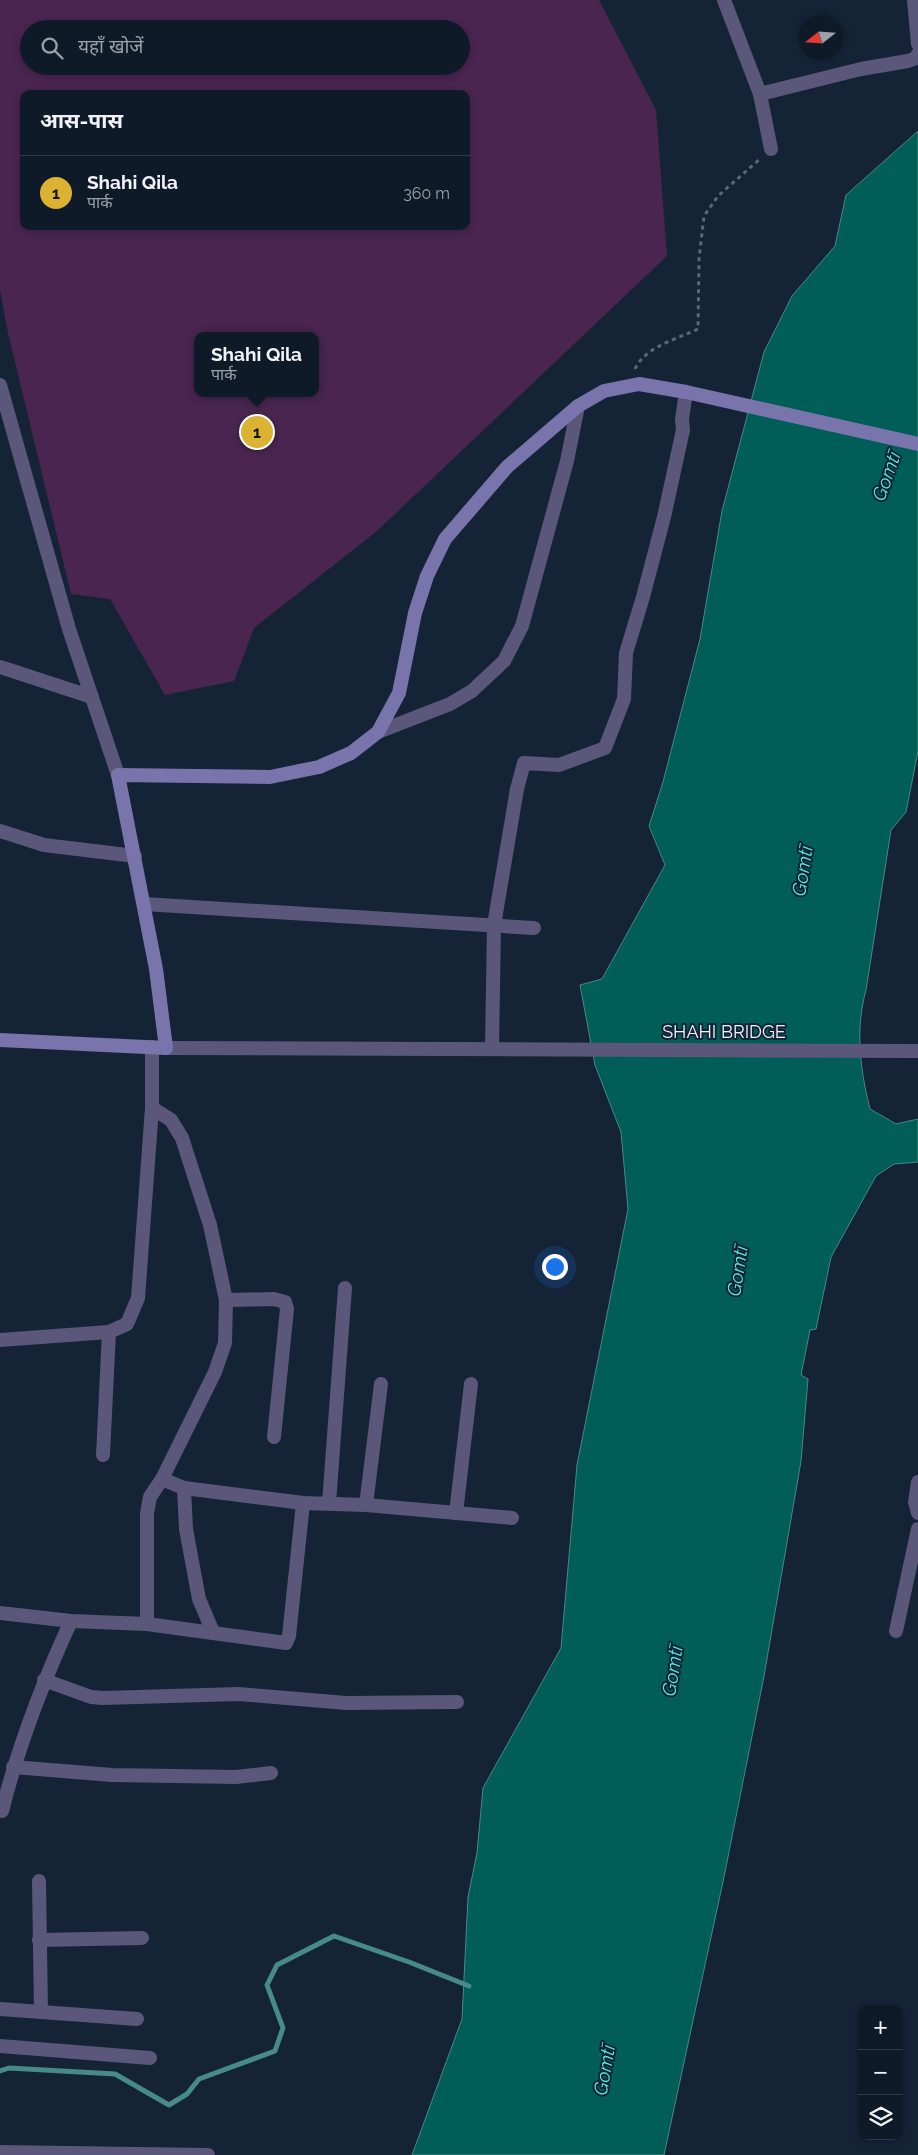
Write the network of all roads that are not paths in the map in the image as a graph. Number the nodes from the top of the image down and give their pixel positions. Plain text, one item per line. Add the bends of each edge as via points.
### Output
1 (724, 0) edge
2 (914, 0) edge
3 (918, 44) edge
4 (918, 54) edge
5 (760, 94) junction
6 (771, 150) road end
7 (1, 392) edge
8 (686, 392) junction
9 (578, 406) junction
10 (918, 444) edge
11 (0, 667) edge
12 (92, 698) junction
13 (378, 732) junction
14 (118, 776) junction
15 (0, 832) edge
16 (135, 856) junction
17 (144, 904) junction
18 (494, 925) junction
19 (534, 928) dead end
20 (0, 1040) edge
21 (152, 1047) junction
22 (166, 1048) junction
23 (492, 1049) junction
24 (918, 1051) edge
25 (152, 1108) junction
26 (345, 1288) dead end
27 (226, 1300) junction
28 (109, 1332) junction
29 (0, 1340) edge
30 (380, 1384) dead end
31 (471, 1384) dead end
32 (274, 1437) dead end
33 (103, 1455) dead end
34 (162, 1479) junction
35 (918, 1482) edge
36 (184, 1488) junction
37 (303, 1503) junction
38 (330, 1503) junction
39 (366, 1505) junction
40 (918, 1513) edge
41 (456, 1514) junction
42 (512, 1518) dead end
43 (918, 1529) edge
44 (0, 1613) edge
45 (71, 1621) junction
46 (148, 1624) junction
47 (896, 1630) dead end
48 (213, 1632) junction
49 (44, 1680) junction
50 (457, 1702) dead end
51 (13, 1767) junction
52 (270, 1773) dead end
53 (2, 1811) dead end
54 (39, 1881) dead end
55 (142, 1938) dead end
56 (40, 1940) junction
57 (0, 2008) edge
58 (41, 2012) junction
59 (137, 2019) dead end
60 (0, 2046) edge
61 (150, 2058) dead end
62 (0, 2152) edge
63 (134, 2155) edge
64 (208, 2155) edge

1 - 5 street
2 - 3 street
4 - 5 street via 908,61
5 - 6 street
7 - 12 street
8 - 9 main road via 639,384 604,391
8 - 10 main road
8 - 18 street via 683,430 664,517 626,653 624,699 605,748 558,765 524,763
9 - 13 main road via 507,467 445,539 427,576 415,612 399,693
9 - 13 street via 567,461 522,626 504,660 472,691 450,704
11 - 12 street
12 - 14 street
13 - 14 main road via 352,753 319,767 270,777
14 - 16 main road
15 - 16 street via 44,845
16 - 17 main road
17 - 18 street
17 - 22 main road
18 - 19 street
18 - 23 street
20 - 21 main road
21 - 22 main road
21 - 25 street
22 - 23 street, SHAHI BRIDGE
23 - 24 street, SHAHI BRIDGE
25 - 27 street via 171,1120 182,1138 210,1225
25 - 28 street via 138,1298 126,1324
26 - 38 street
27 - 32 street via 274,1299 285,1302 287,1310
27 - 34 street via 225,1343
28 - 29 street
28 - 33 street
30 - 39 street
31 - 41 street
34 - 36 street
34 - 46 street via 150,1497 147,1512
35 - 40 street via 915,1502
36 - 37 street
36 - 48 street via 186,1529 199,1599
37 - 38 street
37 - 48 street via 286,1643
38 - 39 street
39 - 41 street
41 - 42 street
43 - 47 street
44 - 45 street
45 - 46 street
45 - 49 street
46 - 48 street
49 - 50 street via 102,1698 239,1694 346,1703
49 - 51 street
51 - 52 street via 112,1775 236,1777
51 - 53 street
54 - 56 street
55 - 56 street
56 - 58 street
57 - 58 street
58 - 59 street
60 - 61 street
62 - 63 street
63 - 64 street

